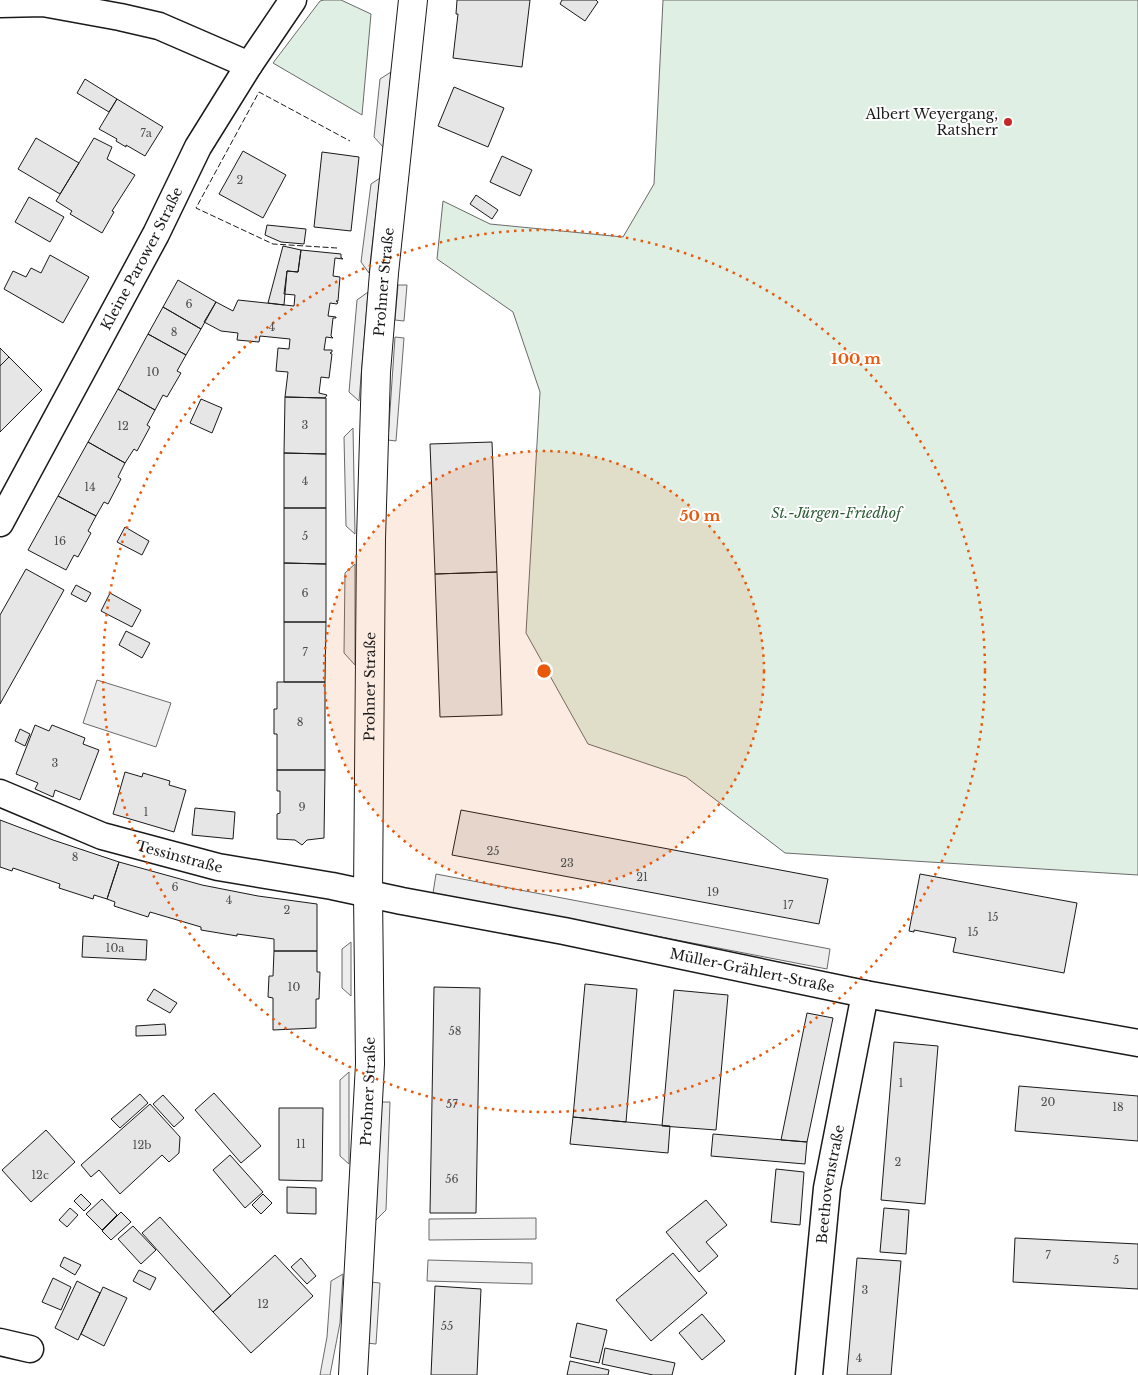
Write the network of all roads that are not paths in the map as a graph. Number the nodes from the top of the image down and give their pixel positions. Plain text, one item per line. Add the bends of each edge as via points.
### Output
1 (293, 0) edge
2 (413, 0) edge
3 (0, 4) edge
4 (249, 65) junction
5 (0, 522) edge
6 (0, 793) edge
7 (368, 894) junction
8 (865, 994) junction
9 (1138, 1043) edge
10 (0, 1342) edge
11 (30, 1349) dead end
12 (353, 1375) edge
13 (809, 1375) edge

1 - 4 street, Kleine Parower Straße
2 - 7 main road, Prohner Straße via 376,372
3 - 4 street via 43,3 159,26
4 - 5 street, Kleine Parower Straße via 198,147 156,234
6 - 7 street, Tessinstraße via 102,836 218,867
7 - 8 street, Müller-Grählert-Straße
7 - 12 main road, Prohner Straße via 370,1064
8 - 9 street, Müller-Grählert-Straße
8 - 13 street, Beethovenstraße via 827,1188
10 - 11 street

